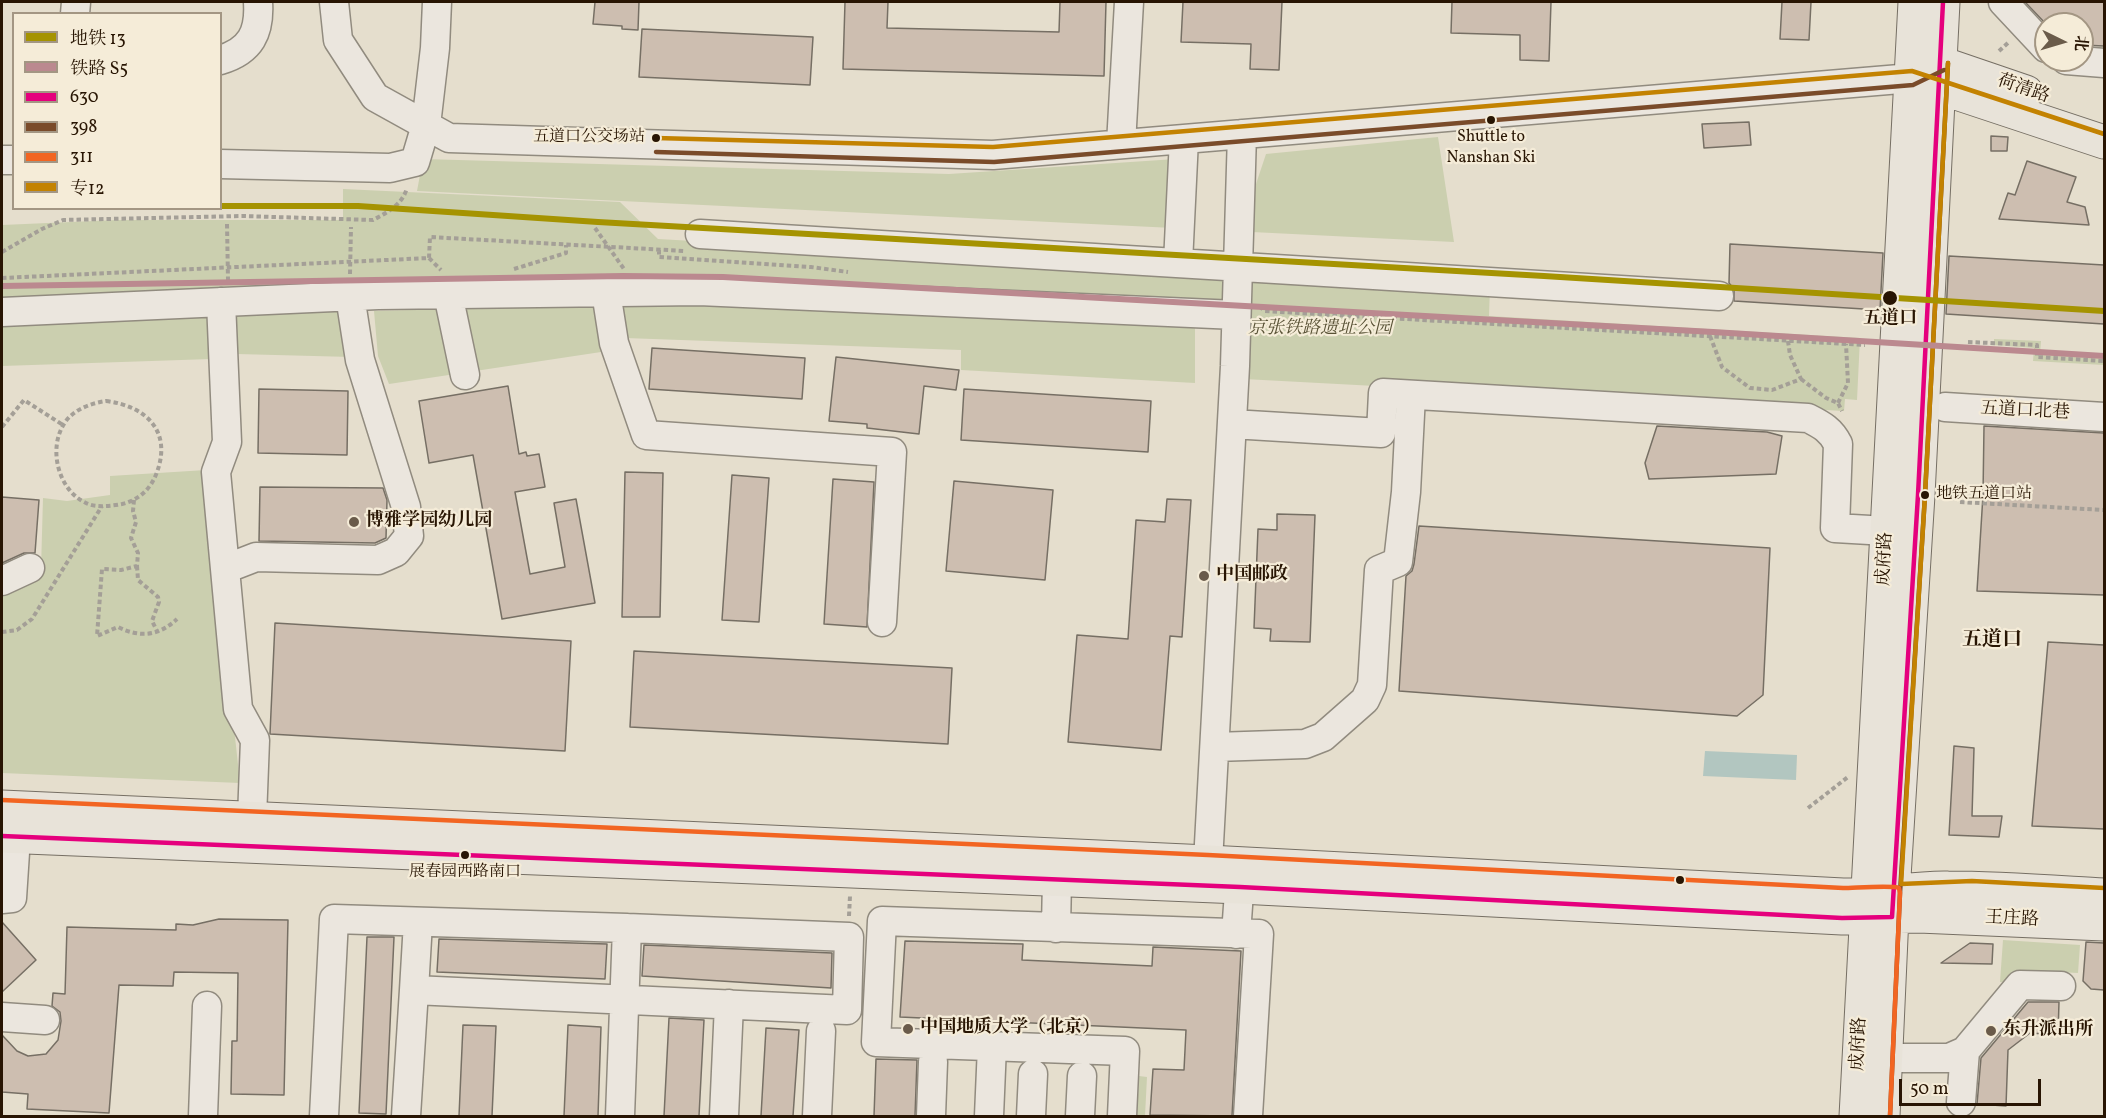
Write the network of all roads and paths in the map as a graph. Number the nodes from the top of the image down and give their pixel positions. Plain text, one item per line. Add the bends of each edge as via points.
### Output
1 (258, 2) edge
2 (334, 2) edge
3 (437, 2) edge
4 (1129, 2) edge
5 (1915, 2) edge
6 (1943, 2) edge
7 (2003, 2) edge
8 (2034, 35) edge
9 (222, 59) edge
10 (1931, 76) junction
11 (2104, 118) edge
12 (426, 125) junction
13 (1242, 134) junction
14 (1184, 139) junction
15 (2104, 142) edge
16 (1121, 144) junction
17 (415, 162) junction
18 (222, 164) edge
19 (227, 224) dead end
20 (351, 227) dead end
21 (595, 228) dead end
22 (697, 243) joint
23 (566, 245) junction
24 (608, 247) junction
25 (2, 252) edge
26 (741, 254) dead end
27 (429, 258) junction
28 (351, 262) junction
29 (1178, 262) junction
30 (741, 263) dead end
31 (1238, 266) junction
32 (228, 268) junction
33 (509, 271) dead end
34 (2, 278) edge
35 (450, 282) junction
36 (606, 292) junction
37 (640, 292) junction
38 (350, 296) junction
39 (1719, 296) dead end
40 (225, 302) junction
41 (2, 312) edge
42 (1236, 315) junction
43 (1710, 336) dead end
44 (1788, 341) dead end
45 (1968, 342) dead end
46 (1846, 344) dead end
47 (2104, 361) edge
48 (465, 375) dead end
49 (1411, 395) junction
50 (1838, 403) dead end
51 (1945, 407) dead end
52 (2104, 417) edge
53 (63, 424) junction
54 (1232, 424) junction
55 (2, 427) edge
56 (134, 500) junction
57 (1960, 502) dead end
58 (102, 506) junction
59 (2104, 510) edge
60 (1887, 531) junction
61 (137, 566) junction
62 (30, 568) dead end
63 (225, 569) junction
64 (2, 581) edge
65 (177, 619) dead end
66 (882, 622) dead end
67 (2, 632) edge
68 (158, 633) junction
69 (1215, 747) junction
70 (1851, 775) dead end
71 (2, 807) edge
72 (1808, 808) dead end
73 (252, 818) junction
74 (9, 837) edge
75 (1208, 862) junction
76 (1241, 875) junction
77 (1057, 879) junction
78 (2104, 895) edge
79 (2, 899) edge
80 (1887, 908) junction
81 (418, 922) junction
82 (2104, 924) edge
83 (627, 928) junction
84 (1056, 928) junction
85 (1236, 934) junction
86 (2061, 986) dead end
87 (414, 990) junction
88 (624, 999) junction
89 (729, 1004) junction
90 (207, 1006) dead end
91 (2, 1017) edge
92 (45, 1020) dead end
93 (821, 1031) dead end
94 (992, 1046) junction
95 (1965, 1051) junction
96 (1886, 1058) junction
97 (933, 1062) dead end
98 (1033, 1074) dead end
99 (1082, 1076) dead end
100 (1961, 1102) dead end
101 (203, 1116) edge
102 (324, 1116) edge
103 (406, 1116) edge
104 (620, 1116) edge
105 (724, 1116) edge
106 (817, 1116) edge
107 (931, 1116) edge
108 (989, 1116) edge
109 (1031, 1116) edge
110 (1080, 1116) edge
111 (1122, 1116) edge
112 (1248, 1116) edge
113 (1856, 1116) edge
114 (1883, 1116) edge

1 - 9 street via 257,31 235,56
2 - 12 street via 338,40 375,97
3 - 12 street
4 - 16 street
5 - 10 main road, 成府路
6 - 10 main road, 成府路
7 - 8 street
10 - 11 main road, 荷清路
10 - 13 street
10 - 15 main road, 荷清路
10 - 60 main road, 成府路
10 - 80 main road, 成府路
12 - 16 street via 449,138 981,155
12 - 17 street
13 - 14 street
13 - 31 street
14 - 16 street
14 - 29 street
17 - 18 street via 390,168
17 - 25 path via 404,198 373,220 242,216 63,220
19 - 32 path
20 - 28 path
21 - 24 path
22 - 24 path
22 - 29 street
23 - 24 path
23 - 27 path via 430,237
23 - 33 path via 566,253
24 - 37 path
26 - 30 path
27 - 28 path
27 - 35 path
28 - 32 path
28 - 38 path
29 - 31 street
31 - 39 street
31 - 42 street
32 - 34 path
32 - 40 path
35 - 36 street
35 - 38 street
35 - 48 street
36 - 37 street
36 - 66 street via 614,343 646,435 892,452
37 - 42 street
38 - 40 street
38 - 63 street via 360,360 406,507 409,536 396,552 378,560 256,557
40 - 41 street
40 - 63 street via 226,442 216,472
42 - 54 street
43 - 44 path via 1722,367 1750,388 1773,390 1802,379
45 - 47 path via 2037,345 2037,357
46 - 50 path via 1848,383
49 - 54 street via 1383,393 1381,433
49 - 60 street via 1808,418 1823,425 1838,444 1835,528
49 - 69 street via 1398,562 1379,570 1372,685 1365,700 1323,737 1305,744
51 - 52 street, 五道口北巷
53 - 55 path via 24,400
53 - 56 path via 92,403 106,401 131,406 150,419 161,439 160,459 153,484
53 - 58 path via 56,450 59,470 69,490 86,504
54 - 69 street
56 - 58 path
56 - 61 path via 136,522 131,538 138,553
57 - 59 path
58 - 67 path via 32,619 17,630
60 - 80 main road, 成府路
61 - 68 path via 138,579 158,597 152,621
61 - 68 path via 102,569 97,636 118,627 133,633
62 - 64 street
63 - 73 street via 238,709 255,740
65 - 68 path
69 - 75 street
70 - 72 path
71 - 73 main road
73 - 75 main road
74 - 77 main road
74 - 79 street via 12,898
75 - 76 main road
76 - 77 main road
76 - 80 main road
76 - 85 street
77 - 84 street
78 - 80 main road, 王庄路 via 1921,889
80 - 82 main road, 王庄路
80 - 96 main road, 成府路
80 - 113 main road, 成府路
81 - 83 street
81 - 87 street
81 - 102 street via 334,919
83 - 88 street
83 - 89 street via 849,937 847,1010
84 - 85 street
84 - 94 street via 882,921 876,1042
85 - 112 street via 1259,934
86 - 95 street via 2020,985
87 - 88 street
87 - 103 street
88 - 89 street
88 - 104 street
89 - 105 street
90 - 101 street
91 - 92 street
93 - 106 street
94 - 108 street
94 - 111 street via 1125,1051
95 - 96 street via 1949,1058
95 - 100 street
96 - 114 main road, 成府路
97 - 107 street
98 - 109 street
99 - 110 street

